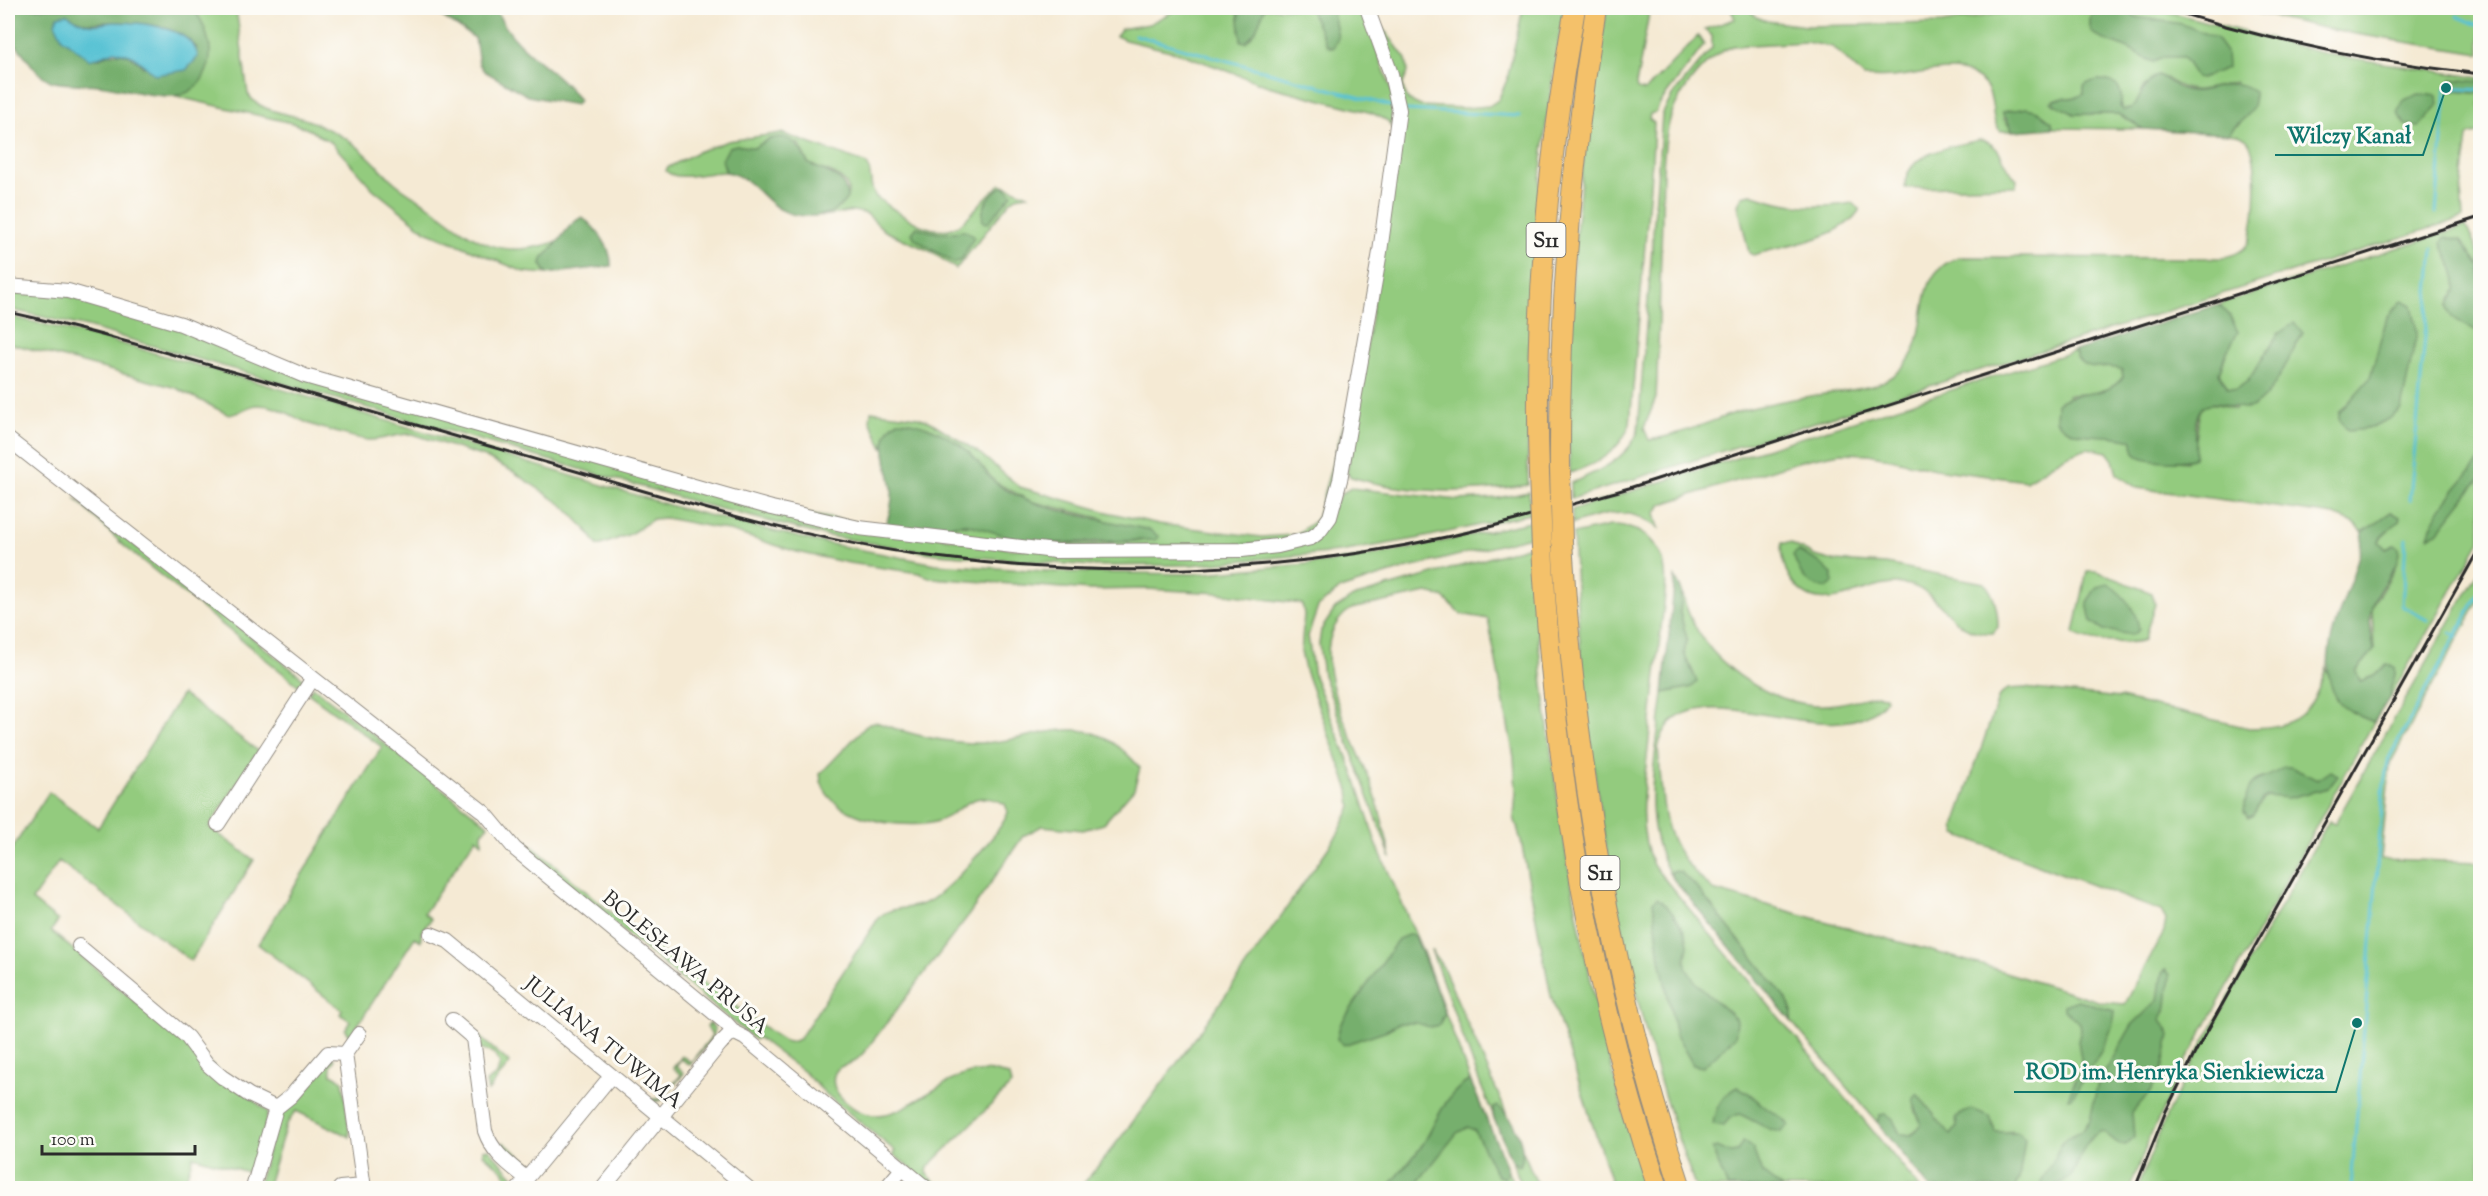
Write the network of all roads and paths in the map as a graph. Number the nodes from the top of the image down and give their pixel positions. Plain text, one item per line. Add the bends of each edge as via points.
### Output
1 (1367, 8) edge
2 (1575, 8) edge
3 (1596, 8) edge
4 (8, 286) edge
5 (8, 438) edge
6 (313, 678) junction
7 (218, 824) dead end
8 (431, 934) dead end
9 (78, 946) dead end
10 (452, 1020) dead end
11 (735, 1033) junction
12 (358, 1034) dead end
13 (345, 1054) junction
14 (611, 1076) junction
15 (276, 1108) junction
16 (662, 1117) junction
17 (1659, 1117) junction
18 (902, 1169) junction
19 (523, 1184) edge
20 (363, 1187) edge
21 (254, 1188) edge
22 (339, 1188) edge
23 (603, 1188) edge
24 (748, 1188) edge
25 (886, 1188) edge
26 (926, 1188) edge
27 (1658, 1188) edge
28 (1681, 1188) edge
29 (1691, 1188) edge

1 - 4 street via 1392,74 1399,110 1380,252 1330,517 1311,538 1278,546 1242,550 1055,551 827,522 305,376 181,324 68,291
2 - 27 highway, S11, bridge via 1556,134 1543,276 1538,429 1542,548 1555,717 1576,859 1607,1012
3 - 17 highway, S11, bridge via 1568,221 1561,348 1562,542 1576,716 1595,847 1630,1010
5 - 6 street, BOLESŁAWA PRUSA
6 - 7 street
6 - 11 street, BOLESŁAWA PRUSA via 485,813 515,849
8 - 14 street, JULIANA TUWIMA via 448,941
9 - 15 street via 187,1036 222,1077
10 - 19 street via 473,1038 490,1144
11 - 16 street via 724,1040
11 - 18 street, BOLESŁAWA PRUSA
12 - 13 street
13 - 15 street via 328,1053
13 - 20 street
14 - 16 street, JULIANA TUWIMA
14 - 19 street
15 - 21 street
16 - 23 street
16 - 24 street, JULIANA TUWIMA
17 - 28 highway, S11
17 - 29 highway
18 - 25 street
18 - 26 street, BOLESŁAWA PRUSA
20 - 22 street

